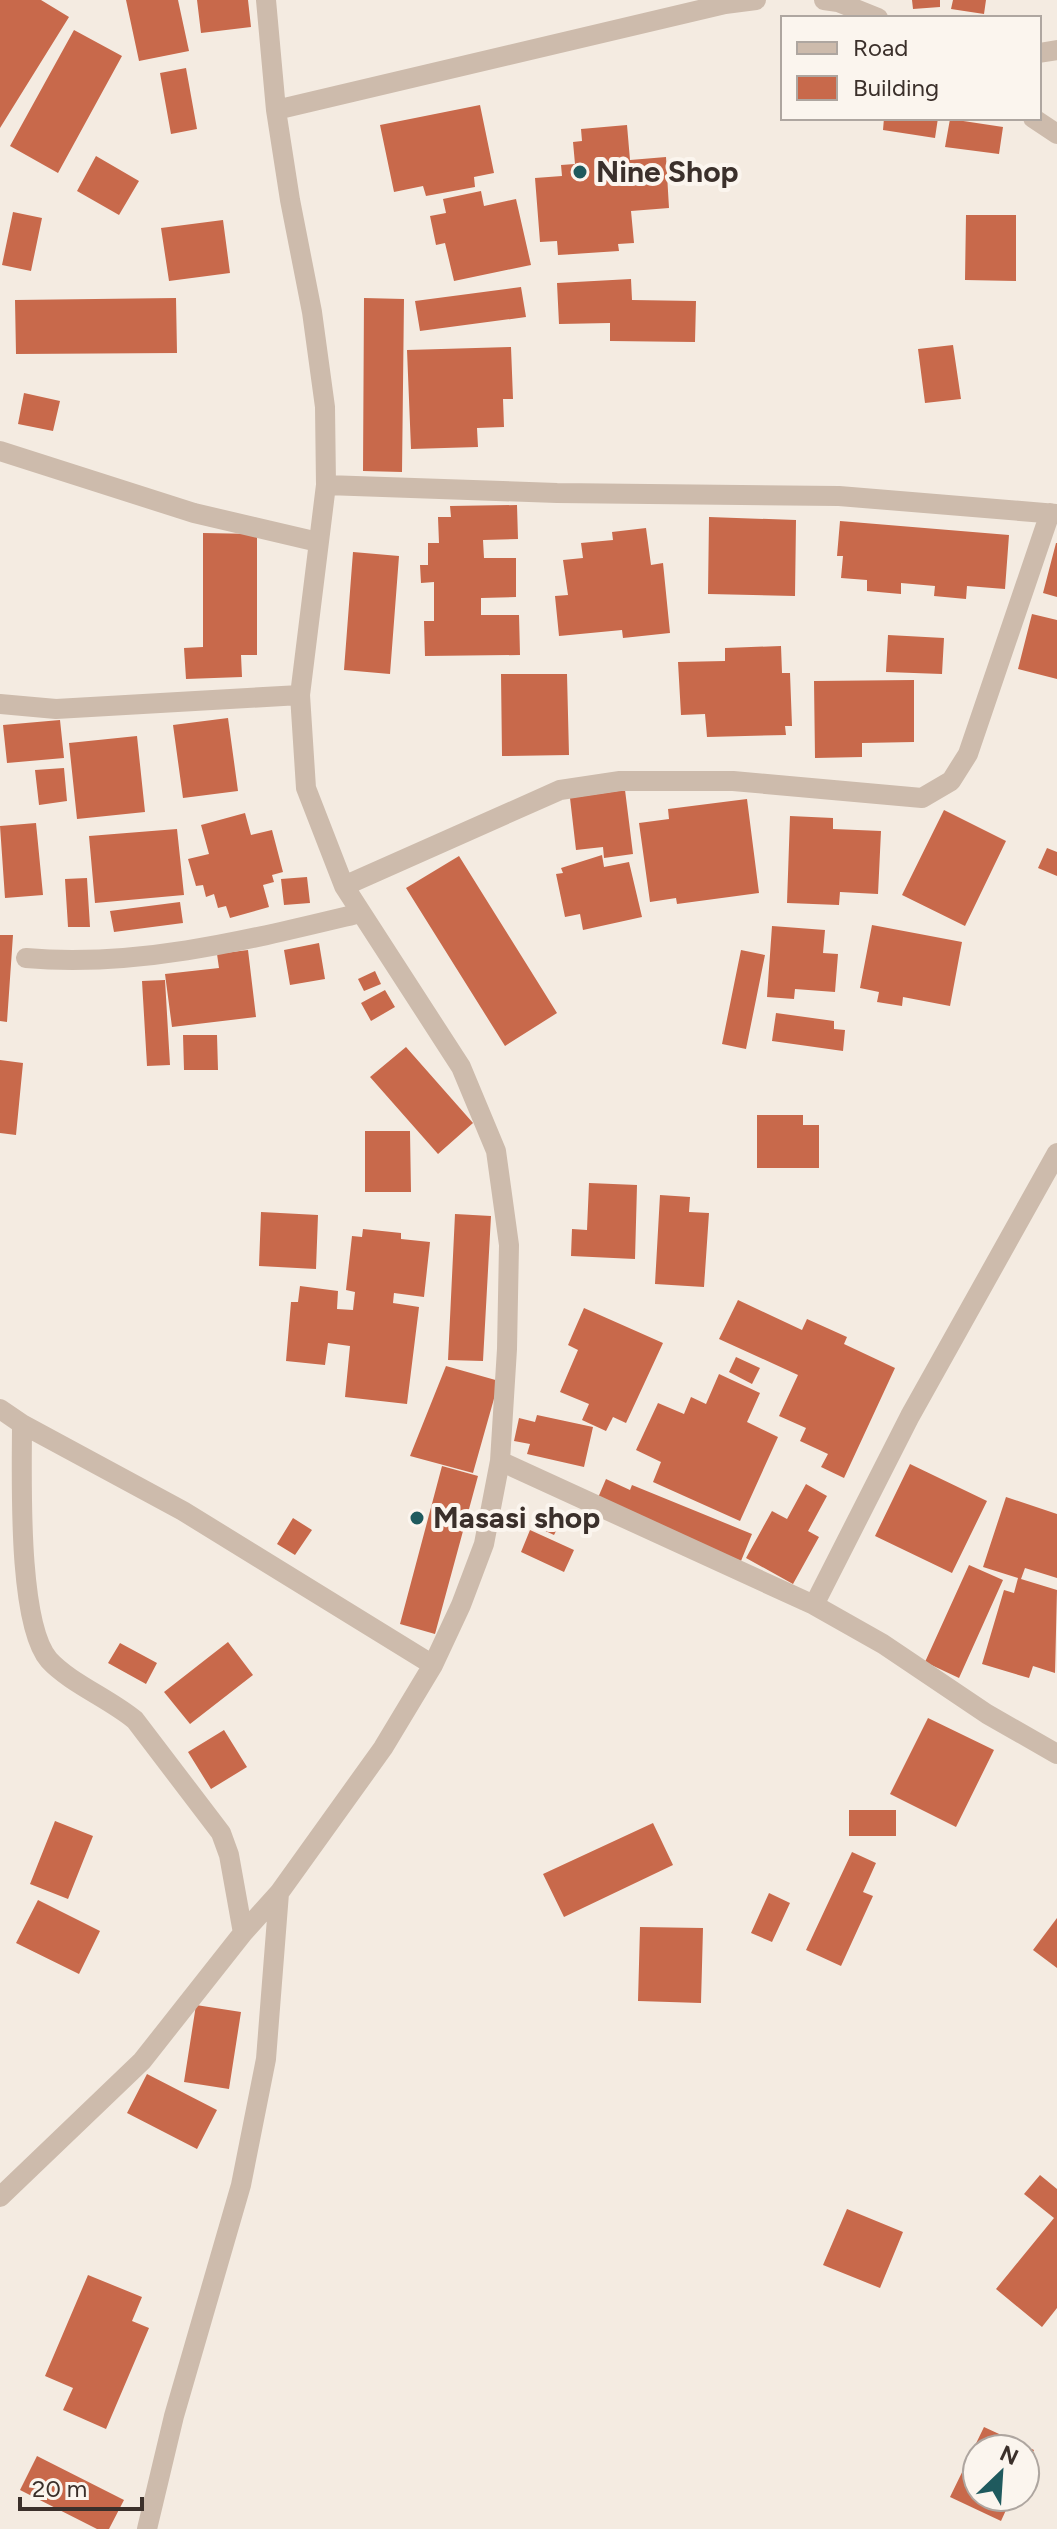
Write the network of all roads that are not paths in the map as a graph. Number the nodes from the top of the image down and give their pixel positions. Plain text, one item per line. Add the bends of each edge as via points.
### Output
1 (266, 0) edge
2 (756, 0) edge
3 (824, 0) edge
4 (873, 16) edge
5 (276, 110) junction
6 (1036, 120) edge
7 (1057, 134) edge
8 (0, 451) edge
9 (326, 485) junction
10 (1054, 514) edge
11 (318, 542) junction
12 (300, 695) junction
13 (0, 704) edge
14 (344, 886) junction
15 (361, 913) junction
16 (26, 958) dead end
17 (1057, 1153) edge
18 (0, 1409) edge
19 (22, 1424) junction
20 (500, 1461) junction
21 (814, 1605) junction
22 (433, 1665) junction
23 (1057, 1754) edge
24 (279, 1893) junction
25 (243, 1933) junction
26 (0, 2197) edge
27 (147, 2529) edge

1 - 5 street
2 - 5 street
3 - 4 street
5 - 9 street via 325,407
6 - 7 street
8 - 11 street via 194,513
9 - 10 street via 839,496
9 - 11 street
10 - 14 street via 968,754 951,781 922,798 733,781 605,783 560,790
11 - 12 street
12 - 13 street via 56,709
12 - 14 street via 306,788
14 - 15 street
15 - 16 street via 224,946 92,959
15 - 20 street via 461,1067 496,1151 509,1245
17 - 21 street via 910,1416
18 - 19 street
19 - 22 street via 183,1511
19 - 25 street via 24,1562 43,1652 135,1720 221,1833
20 - 21 street
20 - 22 street via 484,1544
21 - 23 street
22 - 24 street via 383,1748
24 - 25 street
24 - 27 street via 266,2059 241,2185
25 - 26 street via 142,2061

